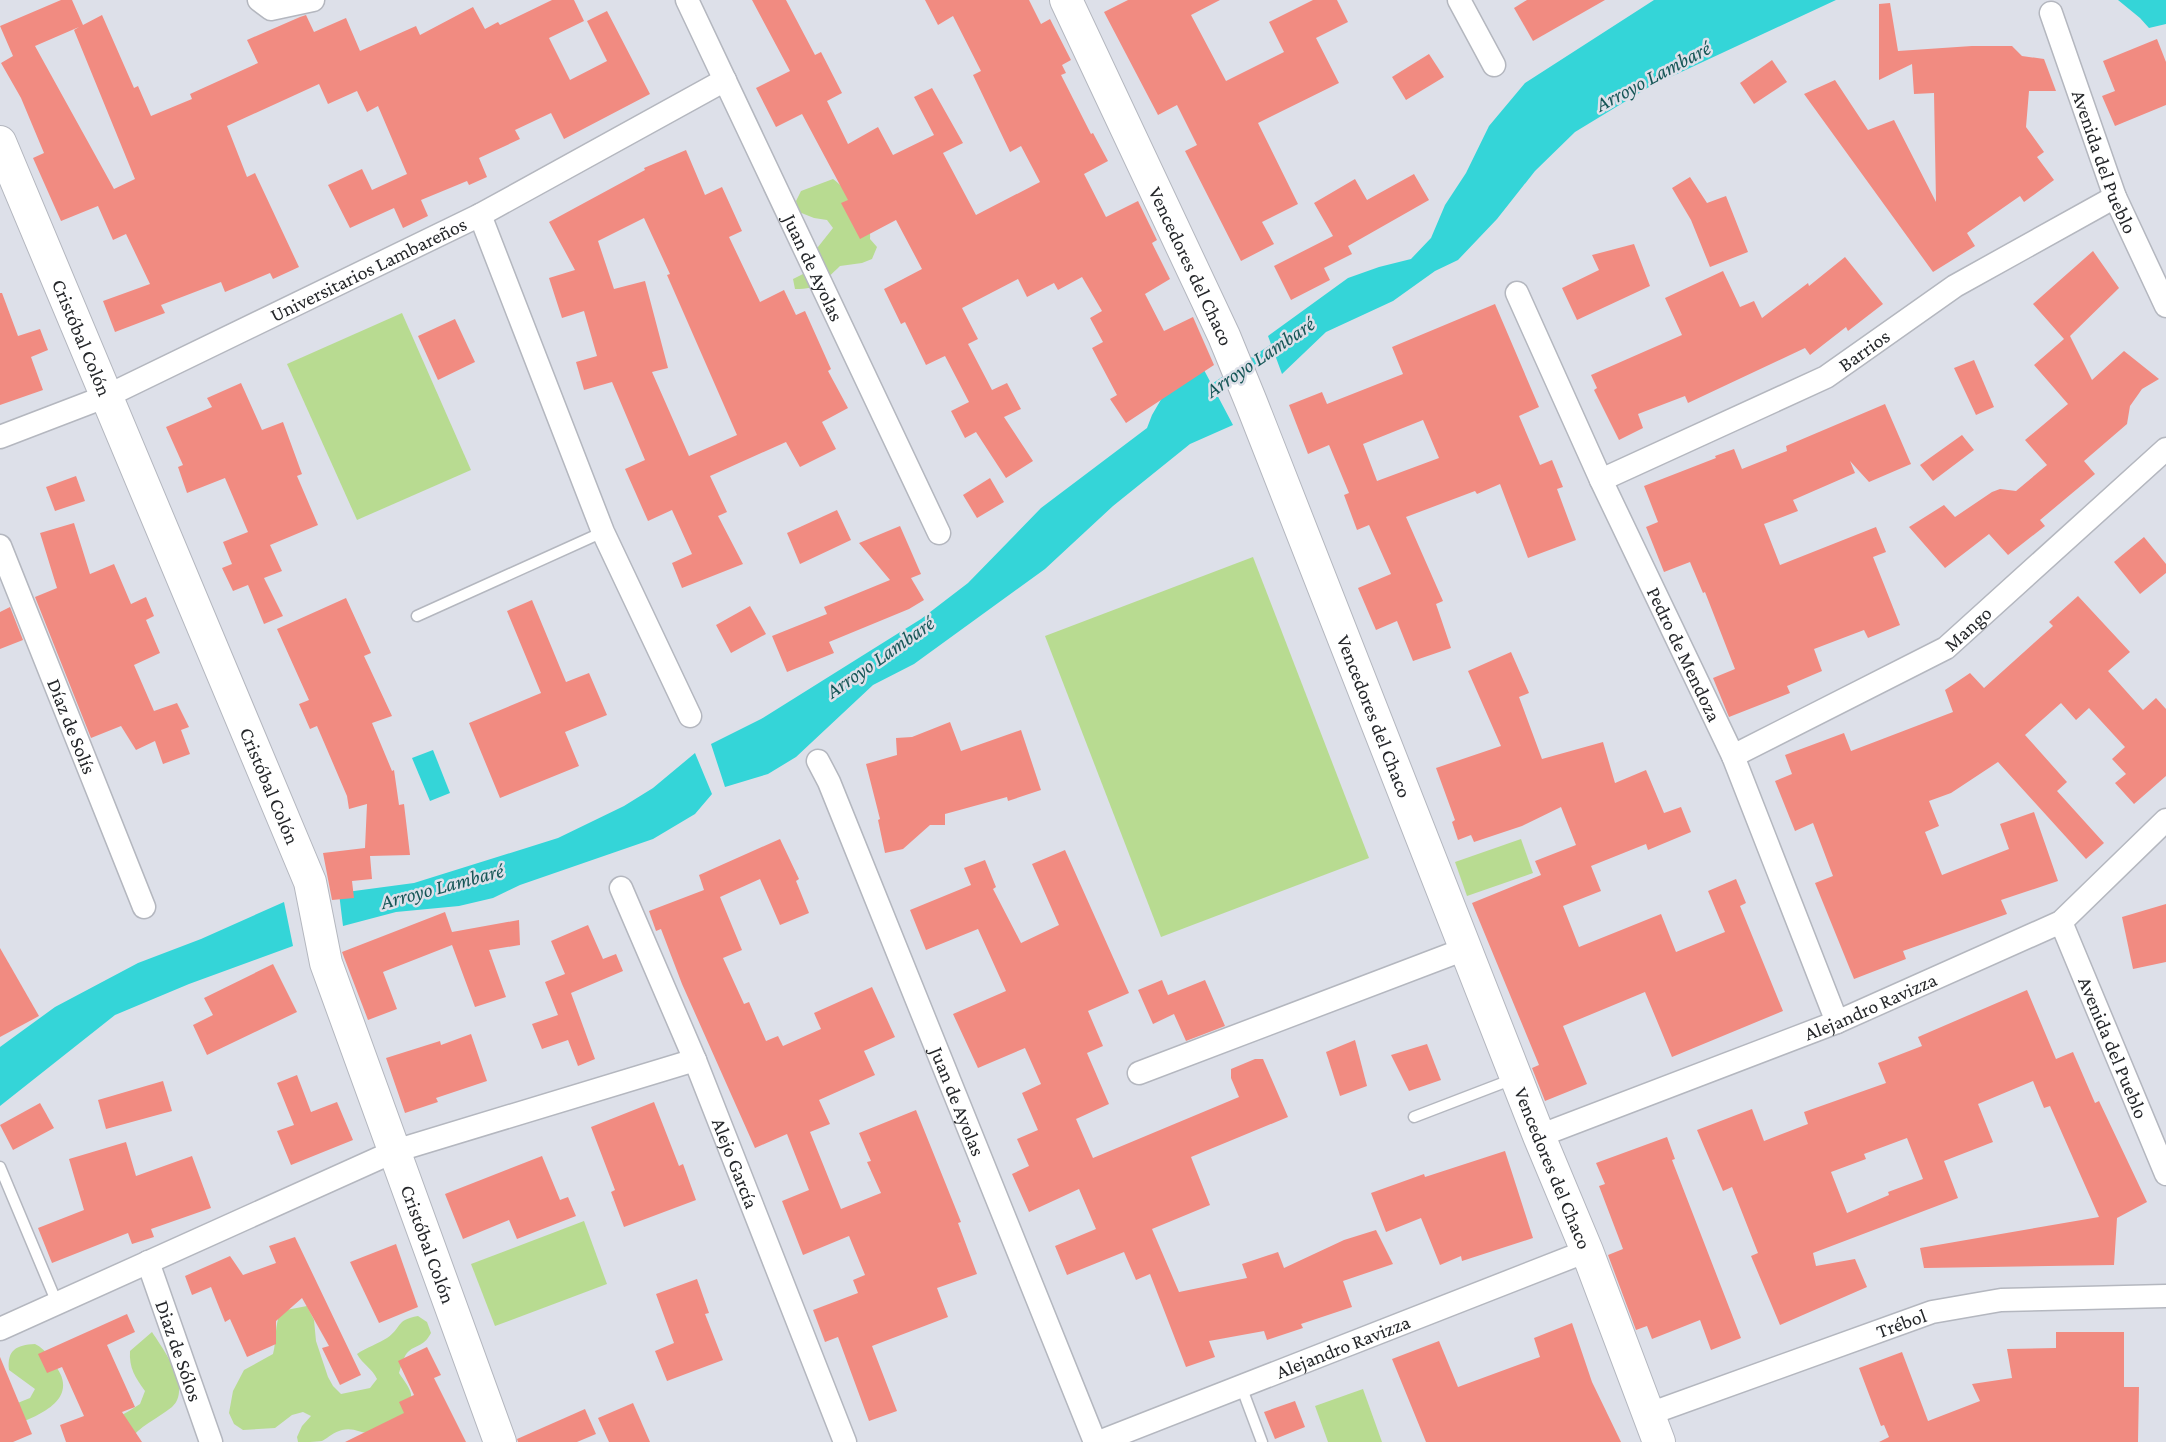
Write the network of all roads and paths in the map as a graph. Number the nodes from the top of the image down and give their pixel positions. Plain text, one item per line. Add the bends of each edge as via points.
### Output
1 (259, 0) edge
2 (313, 0) edge
3 (687, 0) edge
4 (1066, 0) edge
5 (1459, 0) edge
6 (2051, 13) dead end
7 (1494, 65) dead end
8 (725, 80) junction
9 (0, 142) edge
10 (2115, 197) junction
11 (480, 216) junction
12 (1516, 293) dead end
13 (2166, 306) edge
14 (106, 396) junction
15 (0, 437) edge
16 (2166, 449) edge
17 (1601, 480) junction
18 (603, 532) junction
19 (939, 534) dead end
20 (0, 546) edge
21 (417, 616) dead end
22 (690, 716) dead end
23 (1732, 756) junction
24 (818, 761) dead end
25 (2166, 820) edge
26 (621, 888) dead end
27 (144, 907) dead end
28 (2061, 922) junction
29 (1465, 949) junction
30 (1837, 1022) junction
31 (695, 1060) junction
32 (1139, 1073) dead end
33 (1516, 1078) junction
34 (1414, 1117) dead end
35 (1539, 1136) junction
36 (395, 1151) junction
37 (0, 1167) edge
38 (2166, 1174) edge
39 (1587, 1251) junction
40 (148, 1262) junction
41 (2166, 1296) edge
42 (57, 1303) junction
43 (0, 1329) edge
44 (1241, 1386) junction
45 (1654, 1428) edge
46 (211, 1442) edge
47 (500, 1442) edge
48 (845, 1442) edge
49 (1097, 1442) edge
50 (1262, 1442) edge

1 - 2 street via 271,9
3 - 8 street, Juan de Ayolas
4 - 29 street, Vencedores del Chaco via 1224,336
5 - 7 street
6 - 10 street, Avenida del Pueblo
8 - 11 street, Universitarios Lambareños
8 - 19 street, Juan de Ayolas
9 - 14 street, Cristóbal Colón
10 - 13 street, Avenida del Pueblo
10 - 17 street, Barrios via 1955,286 1826,377
11 - 14 street, Universitarios Lambareños
11 - 18 street
12 - 17 street, Pedro de Mendoza
14 - 15 street, Universitarios Lambareños
14 - 36 street, Cristóbal Colón via 310,882 326,963
16 - 23 street, Mango via 1946,648
17 - 23 street, Pedro de Mendoza
18 - 21 lane
18 - 22 street
20 - 27 street, Díaz de Solís
23 - 30 street, Pedro de Mendoza
24 - 49 street, Juan de Ayolas
25 - 28 street, Alejandro Ravizza
26 - 31 street, Alejo García
28 - 30 street, Alejandro Ravizza
28 - 38 street, Avenida del Pueblo
29 - 32 street
29 - 33 street, Vencedores del Chaco
30 - 35 street, Alejandro Ravizza
31 - 36 street
31 - 48 street, Alejo García
33 - 34 lane
33 - 35 street, Vencedores del Chaco
35 - 39 street, Vencedores del Chaco
36 - 40 street
36 - 47 street, Cristóbal Colón
37 - 42 lane
39 - 44 street, Alejandro Ravizza
39 - 45 street, Vencedores del Chaco
40 - 42 street
40 - 46 street, Diaz de Sólos
41 - 45 street, Trébol via 2001,1300 1932,1312
42 - 43 street
44 - 49 street, Alejandro Ravizza
44 - 50 lane

